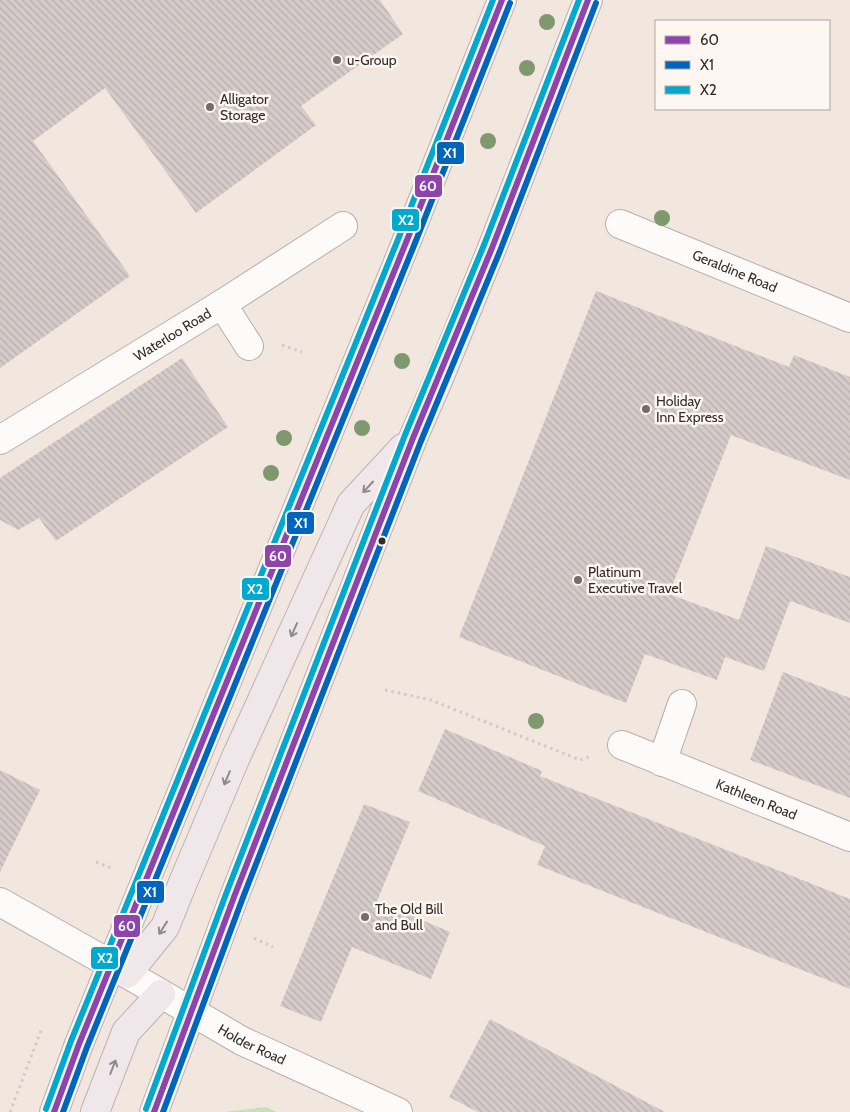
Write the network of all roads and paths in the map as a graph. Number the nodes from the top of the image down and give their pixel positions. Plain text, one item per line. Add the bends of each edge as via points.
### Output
1 (502, 0) edge
2 (588, 0) edge
3 (620, 224) dead end
4 (343, 226) dead end
5 (222, 304) junction
6 (850, 318) edge
7 (249, 346) dead end
8 (413, 438) junction
9 (0, 440) edge
10 (384, 690) dead end
11 (682, 704) dead end
12 (622, 745) joint
13 (662, 762) junction
14 (850, 837) edge
15 (0, 902) edge
16 (120, 969) junction
17 (161, 994) junction
18 (191, 1011) junction
19 (42, 1028) dead end
20 (10, 1112) edge
21 (54, 1112) edge
22 (96, 1112) edge
23 (154, 1112) edge
24 (398, 1112) edge

1 - 16 highway
2 - 8 highway
3 - 6 street, Geraldine Road
4 - 5 street, Waterloo Road
5 - 7 street
5 - 9 street, Waterloo Road
8 -> 16 highway via 351,504 236,757 165,927
8 - 18 highway
10 - 12 path via 431,700 580,760
11 - 13 street
12 - 13 street, Kathleen Road
13 - 14 street, Kathleen Road
15 - 16 street, Holder Road
16 - 17 street, Holder Road
16 - 21 highway via 79,1044
17 - 18 street, Holder Road
22 -> 17 highway via 126,1032
18 - 23 highway
18 - 24 street, Holder Road via 242,1041
19 - 20 path

